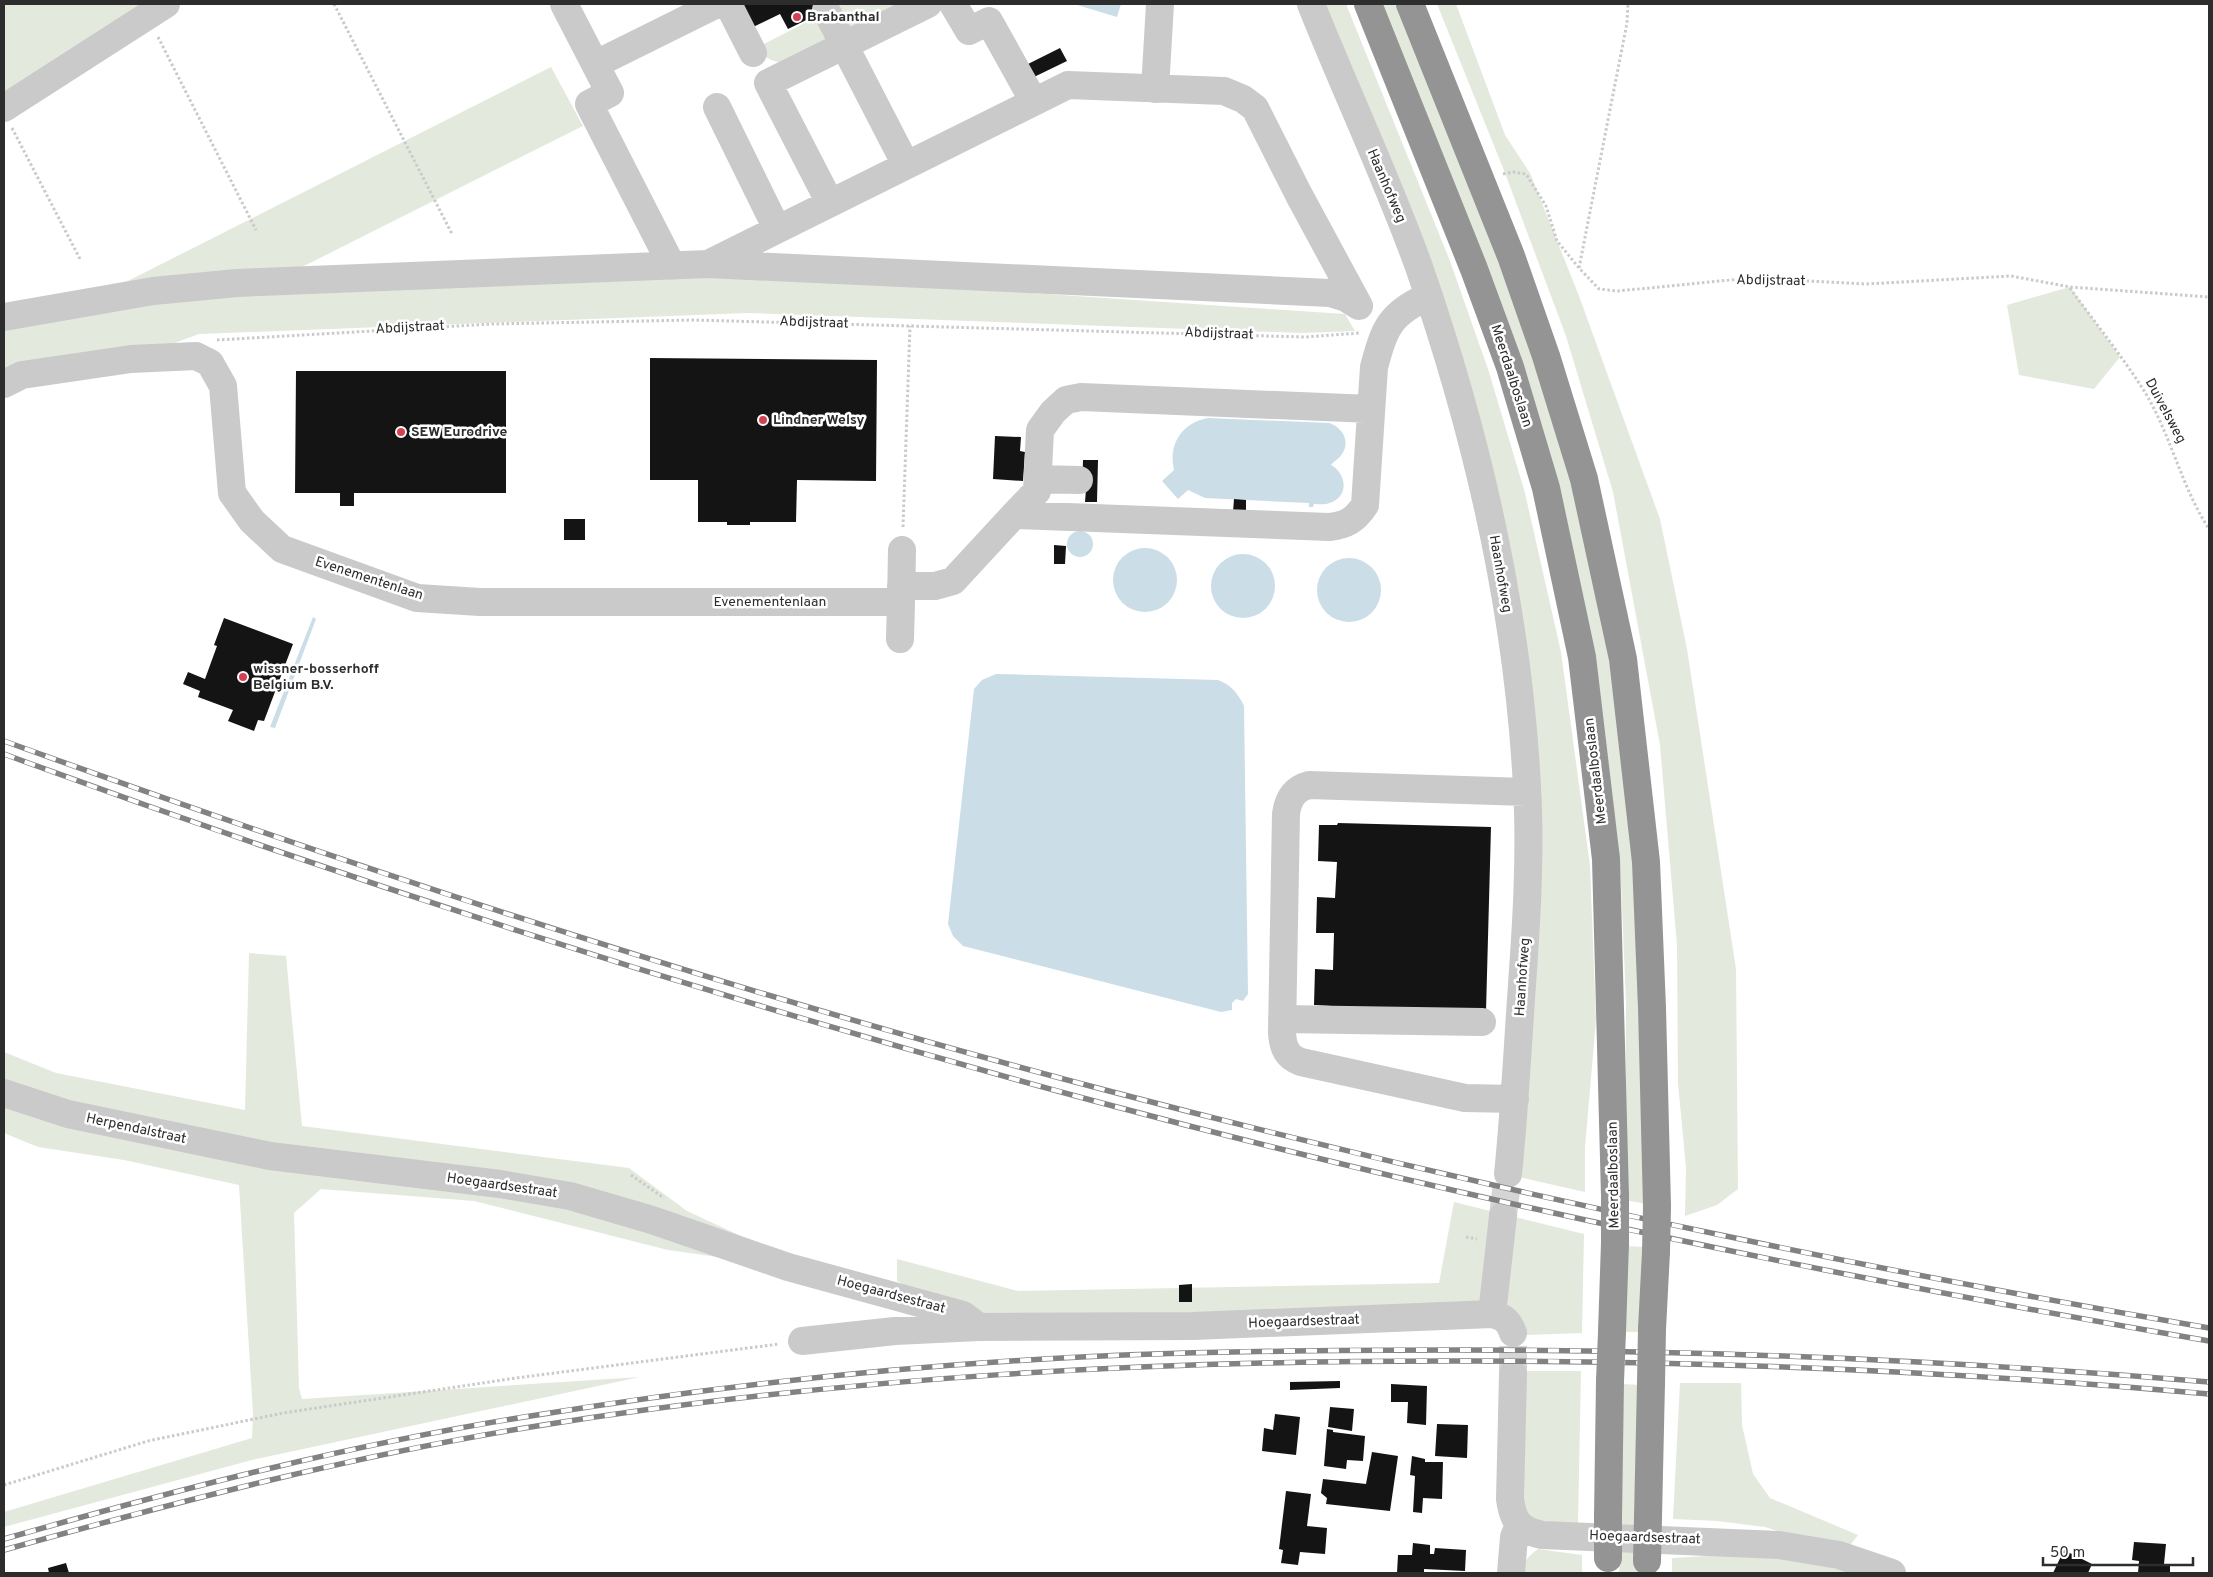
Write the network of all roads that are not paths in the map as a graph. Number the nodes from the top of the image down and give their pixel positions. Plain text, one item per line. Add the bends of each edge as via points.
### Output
1 (166, 4) edge
2 (564, 4) edge
3 (718, 4) edge
4 (728, 4) edge
5 (952, 4) edge
6 (1160, 4) edge
7 (1311, 4) edge
8 (1368, 4) edge
9 (1410, 4) edge
10 (922, 5) edge
11 (826, 10) dead end
12 (844, 45) junction
13 (753, 53) dead end
14 (596, 64) junction
15 (1155, 89) junction
16 (1034, 102) junction
17 (717, 107) dead end
18 (6, 114) edge
19 (906, 166) junction
20 (830, 203) junction
21 (777, 229) junction
22 (708, 264) junction
23 (672, 266) junction
24 (1428, 296) junction
25 (1360, 306) junction
26 (4, 317) edge
27 (1389, 324) junction
28 (4, 384) edge
29 (1371, 409) junction
30 (1038, 479) junction
31 (1080, 480) dead end
32 (1014, 515) junction
33 (902, 550) road end
34 (901, 594) junction
35 (900, 639) dead end
36 (1527, 792) junction
37 (1282, 1019) junction
38 (1482, 1022) dead end
39 (4, 1092) edge
40 (1514, 1099) junction
41 (270, 1156) joint
42 (1508, 1174) tunnel mouth
43 (1503, 1216) tunnel mouth
44 (1492, 1314) junction
45 (979, 1327) junction
46 (1514, 1333) tunnel mouth
47 (802, 1341) road end
48 (1513, 1374) tunnel mouth
49 (1519, 1525) junction
50 (1836, 1564) edge
51 (1608, 1566) edge
52 (1647, 1567) edge
53 (1511, 1573) edge
54 (1892, 1573) edge

1 - 18 street
2 - 14 street
3 - 14 street
4 - 13 street
5 - 16 street via 969,31 989,22
6 - 15 street
7 - 24 street, Haanhofweg
8 - 51 highway, Meerdaalboslaan, bridge via 1510,367 1546,488 1582,658 1606,859 1615,1196
9 - 52 highway, bridge via 1511,256 1546,356 1584,479 1623,659 1646,862 1652,1008 1657,1206
10 - 12 street
11 - 12 street
12 - 19 street
12 - 20 street via 768,82
14 - 23 street via 610,93 589,104
15 - 16 street via 1068,86
15 - 25 street via 1224,92 1243,98 1255,108
16 - 19 street
17 - 21 street
19 - 20 street
20 - 21 street
21 - 22 street
22 - 23 street
22 - 25 street via 1330,293
23 - 26 street via 237,283 153,291
24 - 27 street via 1406,307
24 - 36 street, Haanhofweg via 1455,382 1490,516 1517,675
25 - 27 street
27 - 29 street via 1374,367
28 - 34 street, Evenementenlaan via 22,375 113,362 196,356 210,363 223,386 232,493 252,521 282,549 417,598 480,602
29 - 30 street via 1081,397 1066,400 1040,430
29 - 32 street via 1366,505 1357,517 1344,525
30 - 31 street
30 - 32 street, Evenementenlaan via 1037,491
32 - 34 street, Evenementenlaan via 953,581
33 - 34 street
34 - 35 street
36 - 37 street via 1316,784 1297,790 1288,802 1286,814
36 - 40 street, Haanhofweg via 1528,906
37 - 38 street
37 - 40 street via 1283,1046 1295,1060 1465,1098
39 - 41 street, Herpendalstraat via 68,1114
40 - 42 street, Haanhofweg
41 - 45 street, Hoegaardsestraat via 500,1184 570,1196 652,1220 788,1267 963,1315
43 - 44 street
44 - 45 street, Hoegaardsestraat via 1193,1326
44 - 46 street via 1502,1316
45 - 47 street
48 - 49 street via 1510,1499 1512,1513
49 - 50 street, Hoegaardsestraat via 1542,1535 1778,1545
49 - 53 street via 1514,1537
50 - 54 street, Hoegaardsestraat

